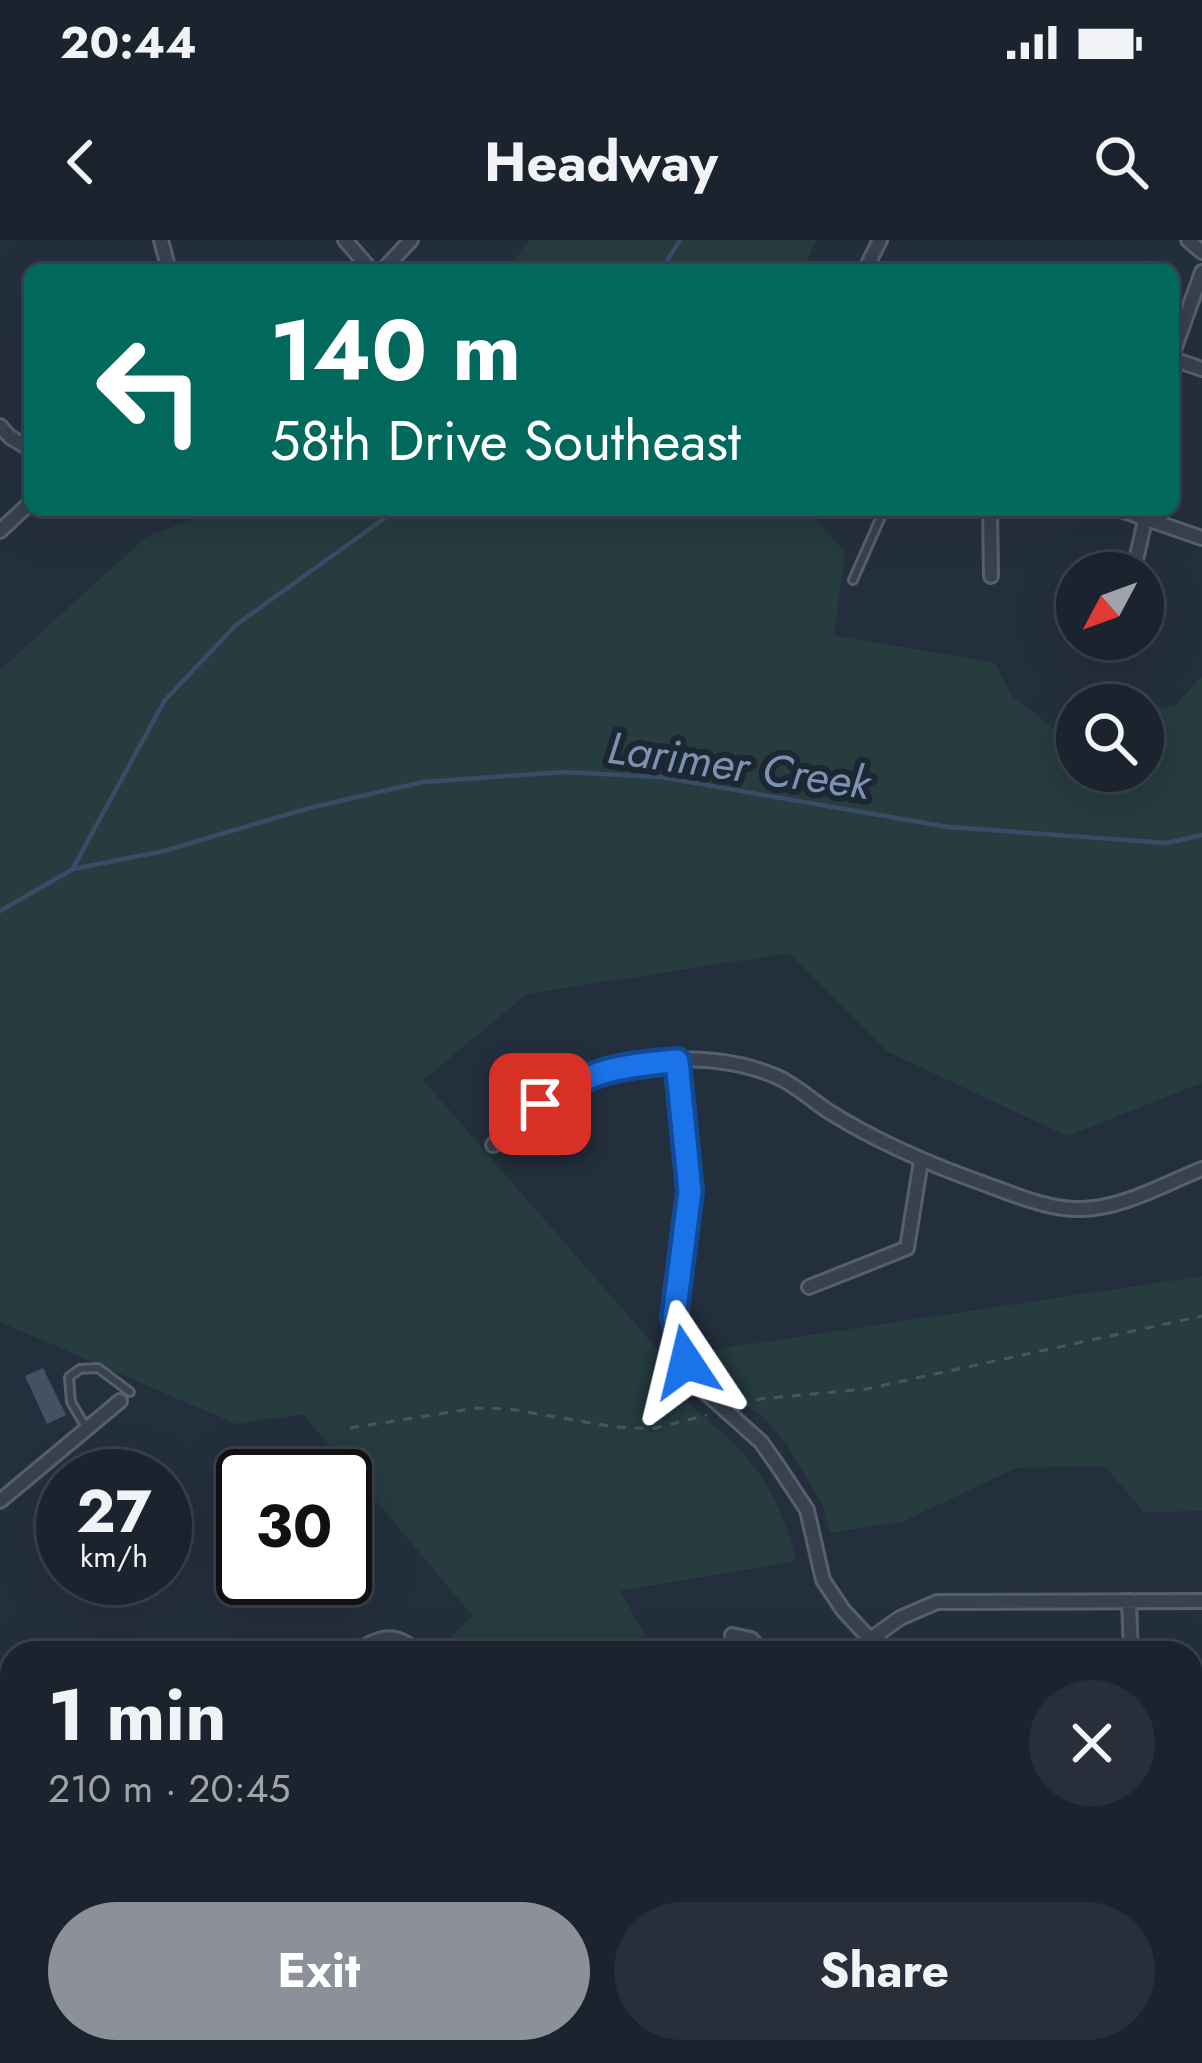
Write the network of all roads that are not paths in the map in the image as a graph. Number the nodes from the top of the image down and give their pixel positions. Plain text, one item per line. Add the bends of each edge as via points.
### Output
1 (345, 240) edge
2 (411, 240) edge
3 (1188, 240) edge
4 (1202, 252) edge
5 (366, 264) edge
6 (389, 264) edge
7 (1202, 272) edge
8 (1179, 339) edge
9 (24, 509) edge
10 (881, 516) edge
11 (992, 516) edge
12 (1146, 516) joint
13 (0, 531) edge
14 (1202, 538) edge
15 (1138, 552) edge
16 (992, 576) dead end
17 (853, 580) dead end
18 (677, 1061) junction
19 (494, 1145) dead end
20 (922, 1161) junction
21 (1202, 1168) edge
22 (809, 1287) dead end
23 (125, 1396) joint
24 (87, 1429) junction
25 (0, 1501) edge
26 (1129, 1601) junction
27 (1202, 1601) edge
28 (732, 1635) dead end
29 (870, 1638) junction
30 (364, 1641) edge
31 (410, 1641) edge
32 (753, 1641) edge
33 (866, 1641) edge
34 (873, 1641) edge
35 (1131, 1641) edge

1 - 5 street
2 - 6 street
3 - 4 street
7 - 8 street
9 - 13 street
10 - 17 lane
11 - 16 street
12 - 14 street
12 - 15 street
18 - 19 street via 571,1082
18 - 20 street via 739,1062 781,1078
18 - 29 street via 690,1191 674,1317 686,1362 705,1392 761,1442 806,1510 823,1580
20 - 21 street via 1078,1209 1114,1205
20 - 22 street via 907,1248
23 - 24 street
23 - 24 lane via 98,1368 69,1377 70,1402
24 - 25 street
26 - 27 street
26 - 29 street via 937,1602
26 - 35 street
28 - 32 street
29 - 33 street
29 - 34 street
30 - 31 lane via 390,1633

